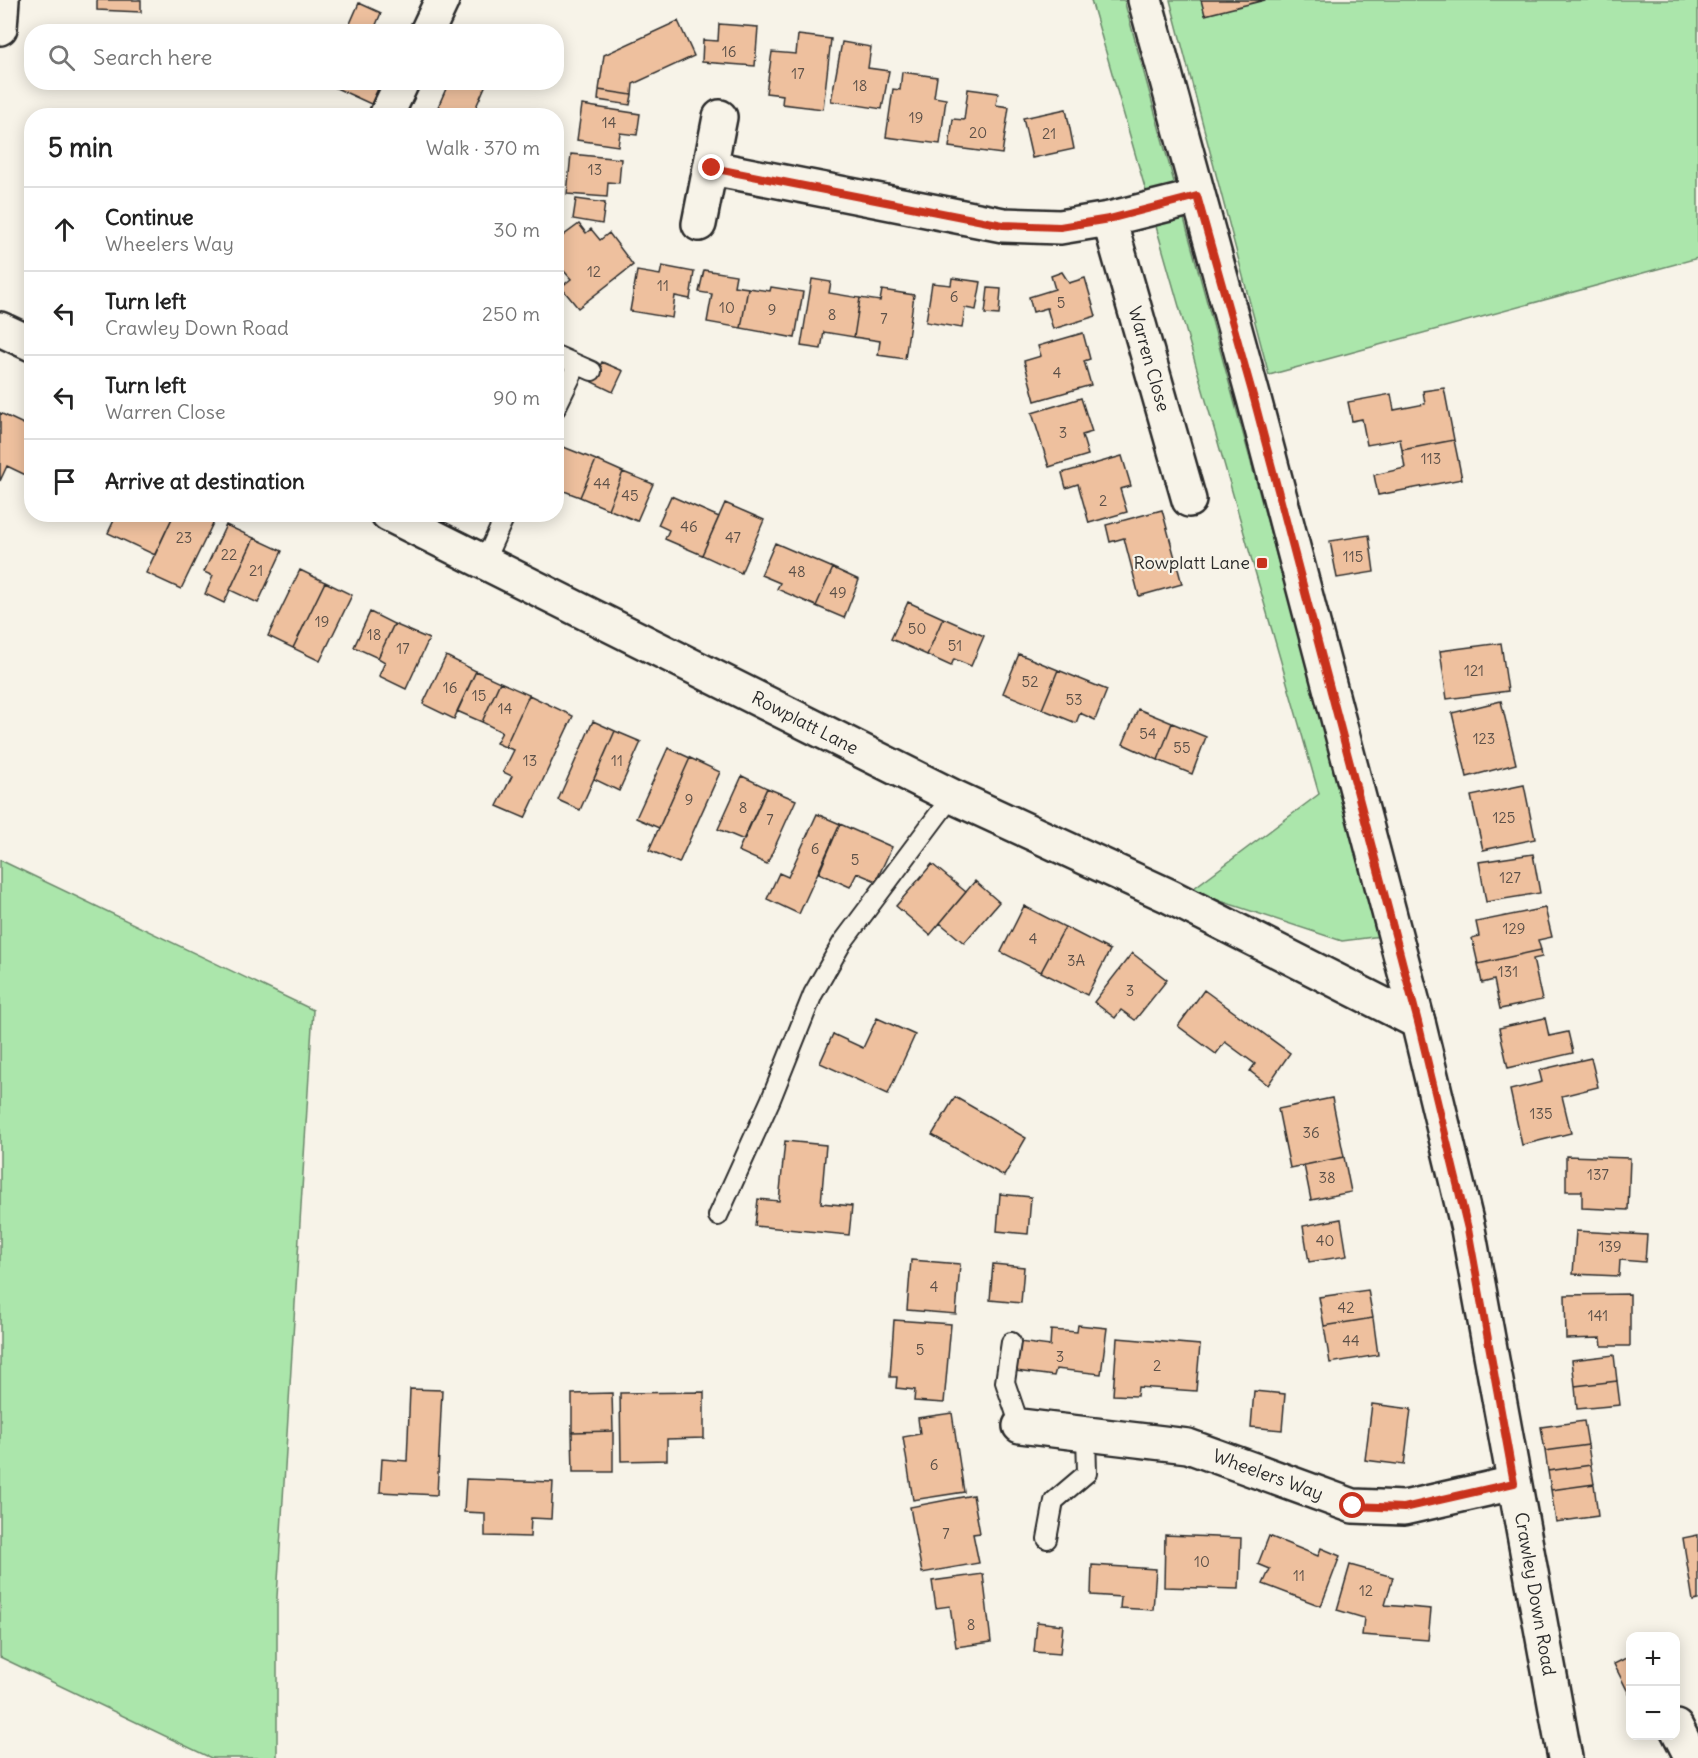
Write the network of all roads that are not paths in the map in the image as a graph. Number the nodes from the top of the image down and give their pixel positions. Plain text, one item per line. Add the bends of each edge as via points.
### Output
1 (2, 0) edge
2 (442, 0) edge
3 (1145, 0) edge
4 (431, 24) edge
5 (0, 28) edge
6 (398, 90) edge
7 (390, 108) edge
8 (720, 117) dead end
9 (712, 168) junction
10 (1197, 196) junction
11 (1109, 219) junction
12 (699, 224) dead end
13 (0, 329) edge
14 (24, 340) edge
15 (564, 359) edge
16 (564, 397) edge
17 (1189, 500) dead end
18 (404, 522) edge
19 (502, 522) edge
20 (484, 562) junction
21 (952, 796) junction
22 (1418, 1022) junction
23 (718, 1216) dead end
24 (1011, 1342) dead end
25 (1020, 1426) joint
26 (1086, 1434) junction
27 (1514, 1483) junction
28 (1047, 1539) dead end
29 (1680, 1735) edge
30 (1565, 1758) edge
31 (1692, 1758) edge

1 - 5 street
2 - 4 street
3 - 10 street, Crawley Down Road
6 - 7 street
8 - 9 street
9 - 11 street via 1003,225 1060,227
9 - 12 street
10 - 11 street
10 - 22 street, Crawley Down Road
11 - 17 street, Warren Close
13 - 14 street
15 - 16 lane via 585,368
18 - 20 street, Rowplatt Lane
19 - 20 lane
20 - 21 street, Rowplatt Lane
21 - 22 street, Rowplatt Lane via 1169,896
21 - 23 lane via 842,943 813,994
22 - 27 street, Crawley Down Road via 1468,1229
24 - 25 lane via 1005,1382
25 - 26 street, Wheelers Way
26 - 27 street, Wheelers Way via 1188,1446 1353,1506 1404,1508
26 - 28 lane via 1087,1473 1054,1501
27 - 30 street, Crawley Down Road
29 - 31 street

